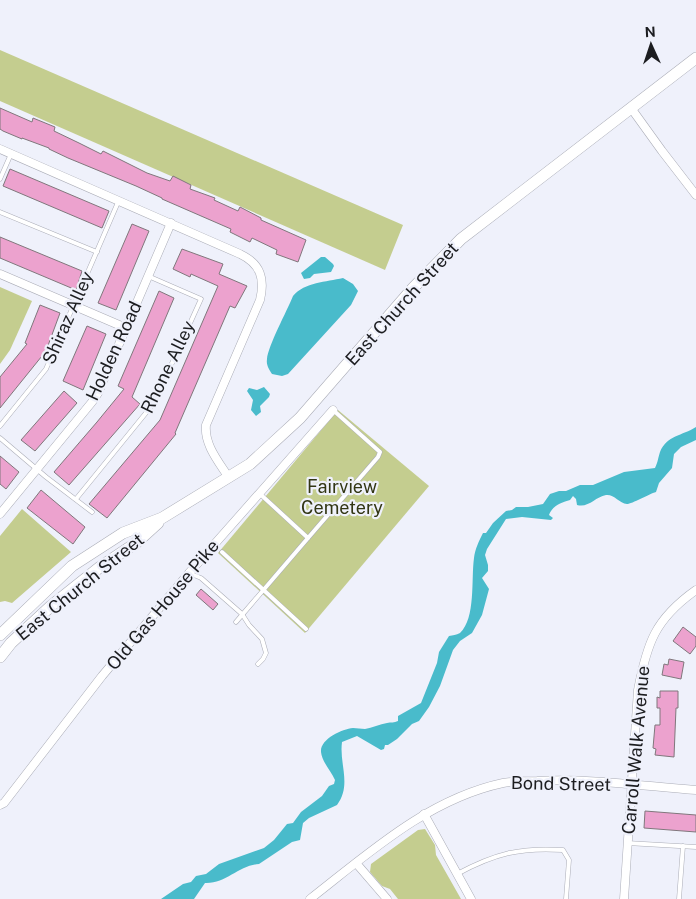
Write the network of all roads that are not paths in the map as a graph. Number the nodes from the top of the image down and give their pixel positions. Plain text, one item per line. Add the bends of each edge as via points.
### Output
1 (696, 58) edge
2 (631, 108) junction
3 (0, 149) edge
4 (11, 154) junction
5 (0, 179) edge
6 (696, 195) edge
7 (119, 200) junction
8 (0, 212) edge
9 (171, 223) junction
10 (97, 252) junction
11 (0, 274) edge
12 (148, 276) junction
13 (74, 306) junction
14 (126, 328) junction
15 (333, 410) joint
16 (0, 426) edge
17 (0, 438) edge
18 (37, 468) junction
19 (229, 478) junction
20 (259, 493) junction
21 (76, 499) junction
22 (92, 512) dead end
23 (0, 514) edge
24 (162, 518) junction
25 (308, 538) junction
26 (222, 552) dead end
27 (188, 573) junction
28 (263, 589) junction
29 (696, 590) edge
30 (242, 614) junction
31 (236, 622) dead end
32 (306, 628) dead end
33 (0, 634) edge
34 (11, 643) junction
35 (0, 657) edge
36 (258, 664) dead end
37 (631, 785) junction
38 (696, 790) edge
39 (0, 805) edge
40 (424, 814) junction
41 (627, 843) junction
42 (683, 846) junction
43 (696, 847) edge
44 (356, 863) junction
45 (457, 874) junction
46 (310, 899) edge
47 (387, 899) edge
48 (470, 899) edge
49 (566, 899) edge
50 (624, 899) edge
51 (679, 899) edge

1 - 2 main road, East Church Street
2 - 6 street
2 - 19 main road, East Church Street via 461,239 413,288 300,418
3 - 4 street
4 - 5 lane
4 - 7 street
7 - 9 street
7 - 10 lane, Shiraz Alley
8 - 10 lane
9 - 12 street, Holden Road
9 - 19 street via 247,257 259,270 263,281 260,300 206,425 207,442
10 - 13 lane, Shiraz Alley
11 - 13 street
12 - 14 street, Holden Road
12 - 21 lane, Rhone Alley via 201,299 154,403
13 - 14 street
13 - 16 lane, Shiraz Alley via 46,369
14 - 18 street, Holden Road via 98,393
15 - 20 street, Old Gas House Pike
15 - 25 lane via 380,452
17 - 18 lane
18 - 21 lane
18 - 23 street, Holden Road
19 - 24 main road, East Church Street
20 - 25 lane
20 - 27 street, Old Gas House Pike
21 - 22 lane
24 - 33 main road, East Church Street via 123,534 72,566
24 - 34 main road, East Church Street via 136,543 51,606
25 - 28 lane
26 - 28 lane
27 - 30 lane via 201,578
27 - 39 street, Old Gas House Pike
28 - 30 lane
28 - 32 lane
29 - 37 street, Carroll Walk Avenue via 678,603 650,640 638,690
30 - 31 lane
30 - 36 lane via 265,646 266,654
33 - 34 street
34 - 35 main road, East Church Street
37 - 38 street, Bond Street
37 - 40 street, Bond Street via 560,780 504,782 464,794
37 - 41 street, Carroll Walk Avenue
40 - 44 street, Bond Street
40 - 45 street
41 - 42 lane
41 - 50 street, Carroll Walk Avenue
42 - 43 lane
42 - 51 lane
44 - 46 street, Bond Street
44 - 47 street
45 - 48 street
45 - 49 lane via 482,860 512,852 543,848 563,850 569,860

